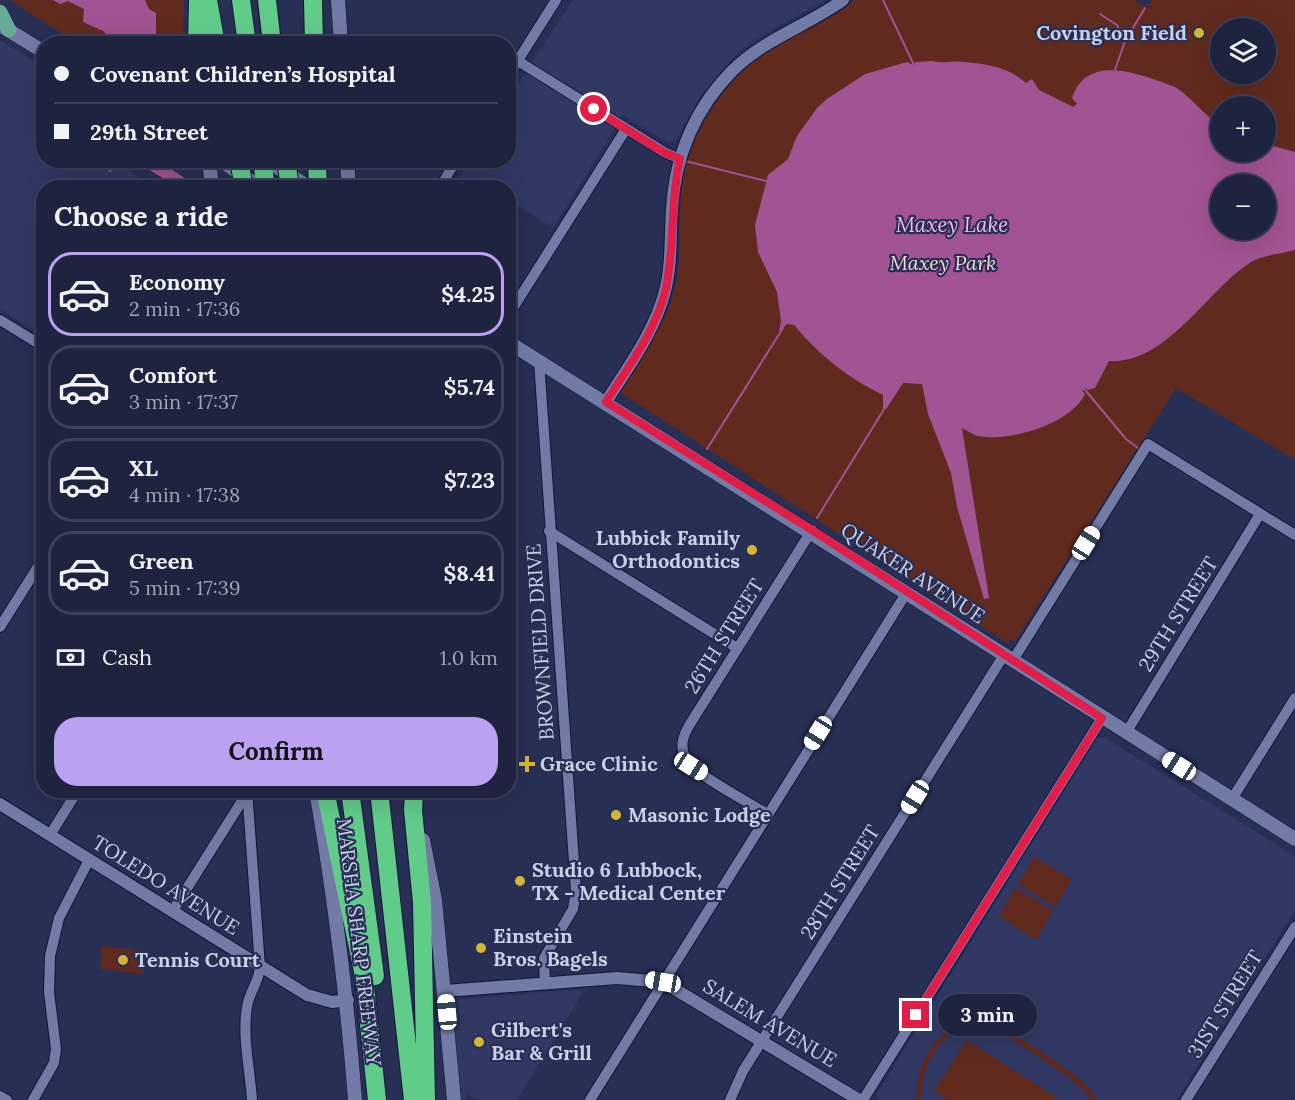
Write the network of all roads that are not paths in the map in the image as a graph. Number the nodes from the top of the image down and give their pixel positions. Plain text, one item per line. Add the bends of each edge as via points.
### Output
1 (198, 0) edge
2 (208, 0) edge
3 (242, 0) edge
4 (267, 0) edge
5 (313, 0) edge
6 (338, 0) edge
7 (556, 0) edge
8 (843, 0) edge
9 (0, 12) edge
10 (4, 27) edge
11 (197, 36) edge
12 (215, 36) edge
13 (246, 36) edge
14 (271, 36) edge
15 (314, 36) edge
16 (340, 36) edge
17 (36, 47) edge
18 (518, 61) junction
19 (516, 64) edge
20 (626, 129) junction
21 (680, 159) junction
22 (232, 168) edge
23 (277, 168) edge
24 (249, 180) edge
25 (297, 180) edge
26 (516, 303) edge
27 (0, 320) edge
28 (36, 343) edge
29 (516, 347) edge
30 (539, 361) junction
31 (606, 402) junction
32 (1260, 514) junction
33 (812, 530) junction
34 (549, 531) junction
35 (1295, 536) edge
36 (36, 570) edge
37 (907, 592) junction
38 (0, 627) edge
39 (737, 648) junction
40 (1008, 658) junction
41 (1295, 698) edge
42 (1102, 718) junction
43 (1126, 733) junction
44 (73, 798) edge
45 (243, 798) edge
46 (247, 798) edge
47 (317, 798) edge
48 (327, 798) edge
49 (351, 798) edge
50 (380, 798) edge
51 (413, 798) edge
52 (415, 798) edge
53 (1232, 799) junction
54 (0, 804) edge
55 (767, 814) junction
56 (50, 835) junction
57 (1295, 839) edge
58 (89, 860) junction
59 (172, 912) junction
60 (1295, 927) edge
61 (260, 967) junction
62 (663, 982) junction
63 (545, 984) junction
64 (445, 991) junction
65 (348, 1000) junction
66 (762, 1041) junction
67 (0, 1096) edge
68 (7, 1100) edge
69 (33, 1100) edge
70 (252, 1100) edge
71 (355, 1100) edge
72 (377, 1100) edge
73 (388, 1100) edge
74 (413, 1100) edge
75 (426, 1100) edge
76 (454, 1100) edge
77 (590, 1100) edge
78 (730, 1100) edge
79 (859, 1100) edge
80 (863, 1100) edge
81 (1186, 1100) edge

1 - 11 highway
2 - 12 highway
3 - 13 highway
4 - 14 highway
5 - 15 highway
6 - 16 main road
7 - 18 street
8 - 21 street via 770,41 734,69 694,123
9 - 10 main road
10 - 17 main road
18 - 19 street
18 - 20 street
20 - 21 street
20 - 26 street
21 - 31 street via 672,209 669,271 661,306
22 - 24 main road
23 - 25 main road
27 - 28 street
29 - 30 main road, QUAKER AVENUE
30 - 31 main road, QUAKER AVENUE
30 - 34 street, BROWNFIELD DRIVE
31 - 33 main road, QUAKER AVENUE
32 - 35 street
32 - 40 street, 28TH STREET via 1148,444
32 - 43 street, 29TH STREET
33 - 37 main road, QUAKER AVENUE
33 - 39 street, 26TH STREET
34 - 39 street
34 - 63 street, BROWNFIELD DRIVE via 576,891 573,909 544,958
36 - 38 street
37 - 40 main road, QUAKER AVENUE
37 - 55 street
39 - 55 street, 26TH STREET via 685,733 682,746 689,765
40 - 42 main road, QUAKER AVENUE
40 - 66 street, 28TH STREET
41 - 53 street
42 - 43 main road, QUAKER AVENUE
42 - 80 street
43 - 53 main road, QUAKER AVENUE
44 - 56 street
45 - 59 street
46 - 61 street
47 - 65 main road, MARSHA SHARP FREEWAY
48 - 72 highway via 364,976
49 - 73 highway, MARSHA SHARP FREEWAY
50 - 74 highway, MARSHA SHARP FREEWAY
51 - 75 highway via 422,903
52 - 64 main road via 435,900
53 - 57 main road, QUAKER AVENUE
54 - 56 street, TOLEDO AVENUE
55 - 62 street
56 - 58 street, TOLEDO AVENUE
58 - 59 street, TOLEDO AVENUE
58 - 69 street via 58,918 49,983 56,1049 54,1063
59 - 61 street, TOLEDO AVENUE
60 - 81 street, 31ST STREET
61 - 65 street, TOLEDO AVENUE via 315,999
61 - 70 street via 246,1022
62 - 63 street, SALEM AVENUE via 617,978
62 - 66 street, SALEM AVENUE
62 - 77 street
63 - 64 street, SALEM AVENUE
64 - 76 main road
65 - 71 main road, MARSHA SHARP FREEWAY
66 - 78 street, 28TH STREET
66 - 79 street, SALEM AVENUE
67 - 68 street

